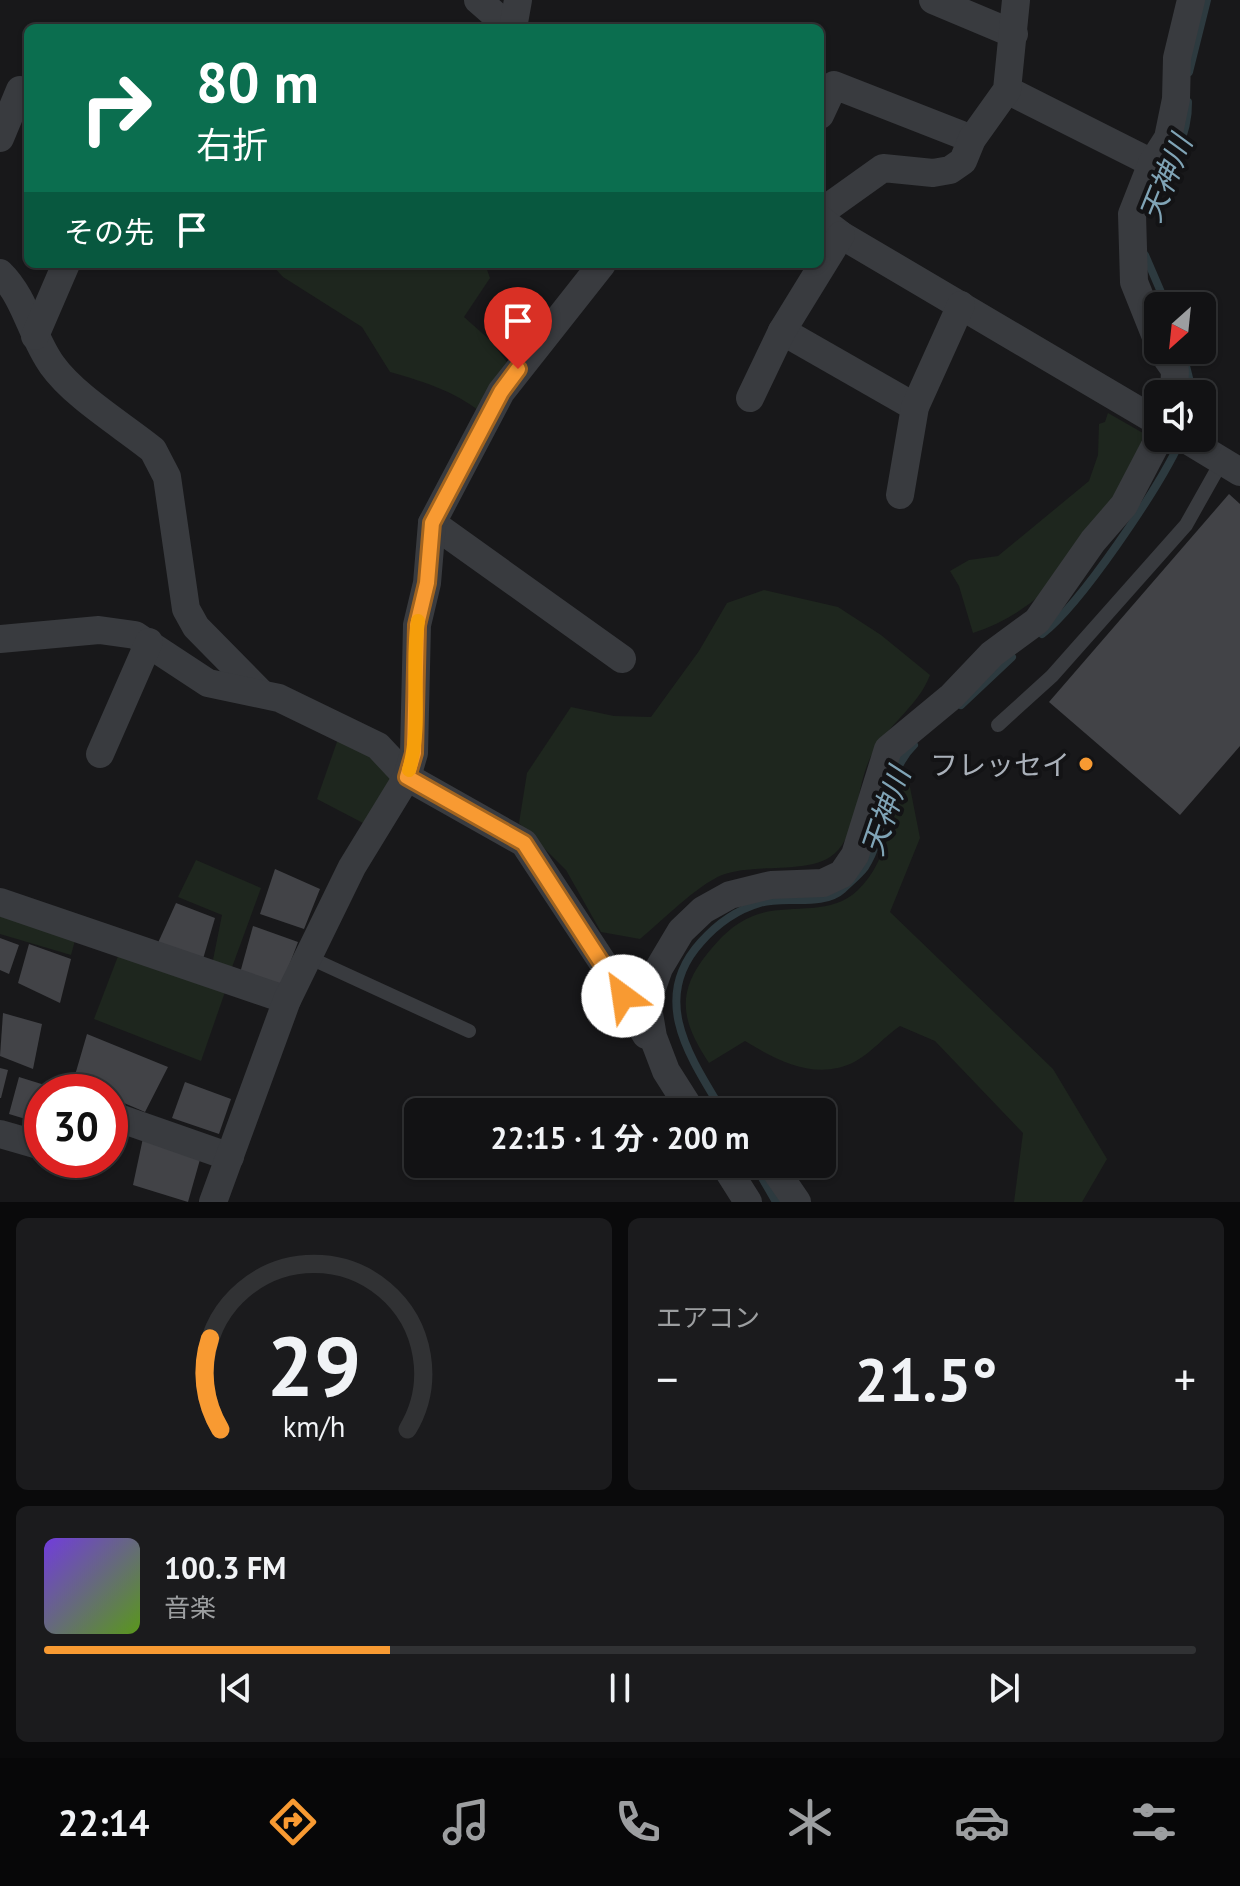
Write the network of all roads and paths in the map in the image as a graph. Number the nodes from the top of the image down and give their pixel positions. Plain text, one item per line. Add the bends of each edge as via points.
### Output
1 (478, 0) edge
2 (518, 0) edge
3 (933, 0) edge
4 (1016, 0) edge
5 (1191, 0) edge
6 (506, 24) edge
7 (512, 24) edge
8 (1014, 34) junction
9 (20, 90) dead end
10 (1007, 90) junction
11 (824, 106) edge
12 (0, 138) edge
13 (972, 139) junction
14 (1152, 163) junction
15 (824, 210) edge
16 (831, 227) edge
17 (64, 268) edge
18 (599, 268) edge
19 (812, 268) edge
20 (0, 273) edge
21 (961, 305) junction
22 (1144, 307) edge
23 (782, 331) junction
24 (35, 336) junction
25 (750, 398) dead end
26 (915, 407) junction
27 (1144, 414) edge
28 (1152, 452) edge
29 (1212, 455) edge
30 (900, 495) dead end
31 (432, 523) junction
32 (0, 639) edge
33 (149, 642) junction
34 (622, 659) dead end
35 (261, 693) junction
36 (998, 725) dead end
37 (100, 754) dead end
38 (407, 777) junction
39 (0, 902) edge
40 (308, 957) junction
41 (287, 1000) junction
42 (469, 1031) dead end
43 (666, 1071) junction
44 (683, 1098) edge
45 (128, 1121) edge
46 (0, 1134) edge
47 (24, 1141) edge
48 (230, 1157) junction
49 (733, 1178) edge
50 (778, 1178) edge
51 (788, 1198) edge
52 (213, 1202) edge
53 (748, 1202) edge

1 - 6 street
2 - 7 street
3 - 8 street
4 - 8 street
5 - 14 street via 1177,58 1168,138
8 - 10 street
9 - 12 street
10 - 13 street
10 - 14 street
11 - 13 street via 834,85
13 - 15 street via 963,161 950,170 883,168
14 - 22 street via 1132,214 1134,282
16 - 21 street
17 - 24 street
18 - 31 street via 501,392
19 - 23 street
20 - 24 street via 17,293
21 - 26 street
21 - 27 street
23 - 25 street
23 - 26 street
24 - 35 street via 59,376 153,450 162,463 186,609 196,627
26 - 30 street
28 - 43 street via 1124,505 1037,621 992,654 952,696 888,749 855,855 842,874 823,883 771,885 730,895 681,931 647,1002
29 - 36 lane via 1186,525 1052,676
31 - 34 street
31 - 38 street via 417,625 414,753
32 - 33 street via 99,630
33 - 35 street via 208,683
33 - 37 street
35 - 38 street via 312,711 378,746
38 - 40 street via 352,867
38 - 43 street via 524,843
39 - 41 street
40 - 41 street
40 - 42 lane
41 - 48 street
43 - 44 street
45 - 48 street
46 - 47 street
48 - 52 street
49 - 53 street
50 - 51 street

